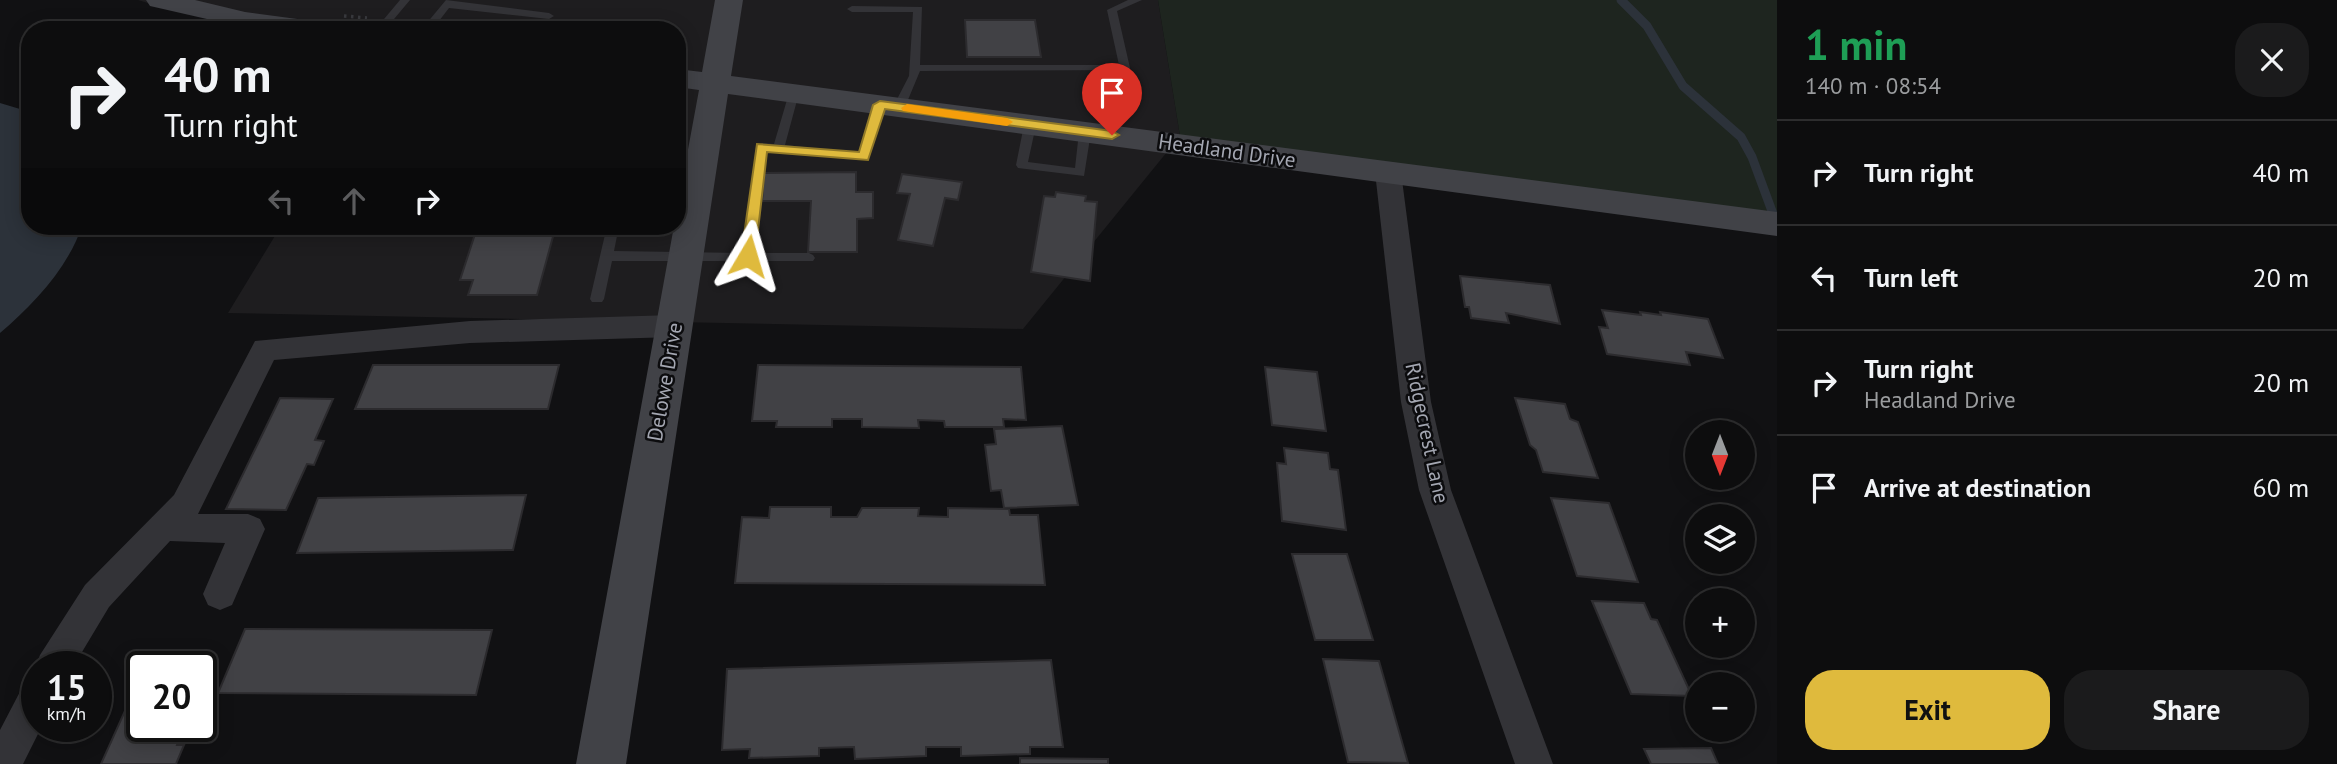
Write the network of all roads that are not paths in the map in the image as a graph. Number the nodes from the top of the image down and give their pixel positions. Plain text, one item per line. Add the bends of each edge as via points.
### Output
1 (160, 0) edge
2 (405, 0) edge
3 (730, 0) edge
4 (1137, 0) edge
5 (449, 2) edge
6 (852, 9) dead end
7 (549, 16) dead end
8 (286, 21) edge
9 (391, 21) edge
10 (433, 21) edge
11 (914, 68) junction
12 (686, 79) edge
13 (715, 83) junction
14 (794, 93) junction
15 (889, 106) junction
16 (1030, 125) junction
17 (1086, 132) junction
18 (778, 149) junction
19 (1388, 172) junction
20 (1777, 224) edge
21 (611, 235) edge
22 (607, 256) junction
23 (686, 256) junction
24 (748, 256) junction
25 (808, 257) dead end
26 (597, 299) dead end
27 (674, 326) junction
28 (189, 499) junction
29 (220, 594) dead end
30 (63, 651) edge
31 (21, 729) edge
32 (3, 764) edge
33 (601, 764) edge
34 (1534, 764) edge

1 - 8 main road via 245,20
2 - 9 lane
3 - 13 main road, Delowe Drive
4 - 11 lane via 1112,10 1125,68
5 - 7 lane
5 - 10 lane
6 - 11 lane via 918,9
11 - 15 lane via 914,76
12 - 13 main road, Headland Drive
13 - 14 main road, Headland Drive
13 - 23 main road, Delowe Drive via 693,181
14 - 15 main road, Headland Drive
14 - 18 lane
15 - 16 main road, Headland Drive
15 - 18 lane via 864,157
16 - 17 main road, Headland Drive
16 - 17 lane via 1022,165 1080,173
17 - 19 main road, Headland Drive
18 - 24 lane via 761,147
19 - 20 main road, Headland Drive
19 - 34 street, Ridgecrest Lane via 1416,402 1435,490
21 - 22 lane
22 - 23 lane
22 - 26 lane
23 - 24 lane
23 - 27 main road, Delowe Drive
24 - 25 lane
27 - 28 street via 470,332 265,349
27 - 33 main road, Delowe Drive
28 - 29 street via 174,528 248,529
28 - 30 street via 97,596
31 - 32 street

